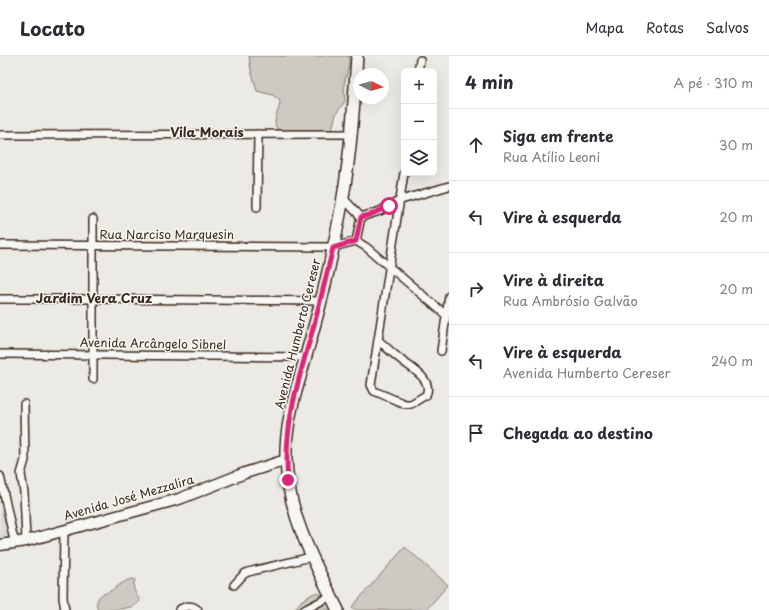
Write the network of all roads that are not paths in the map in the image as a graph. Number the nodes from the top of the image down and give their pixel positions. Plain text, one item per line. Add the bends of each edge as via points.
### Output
1 (357, 56) edge
2 (420, 60) dead end
3 (419, 68) edge
4 (258, 134) junction
5 (351, 134) junction
6 (0, 135) edge
7 (404, 176) edge
8 (449, 186) edge
9 (343, 198) junction
10 (401, 200) junction
11 (258, 207) dead end
12 (361, 217) junction
13 (93, 219) dead end
14 (356, 241) junction
15 (0, 245) edge
16 (93, 246) junction
17 (333, 248) junction
18 (390, 267) junction
19 (449, 296) edge
20 (0, 299) edge
21 (93, 299) junction
22 (320, 301) junction
23 (447, 320) edge
24 (378, 340) junction
25 (441, 351) dead end
26 (0, 354) edge
27 (93, 354) junction
28 (305, 357) junction
29 (93, 379) dead end
30 (24, 404) dead end
31 (286, 460) junction
32 (0, 476) edge
33 (64, 531) junction
34 (21, 542) junction
35 (0, 546) edge
36 (311, 557) junction
37 (234, 585) dead end
38 (330, 596) junction
39 (65, 610) edge
40 (179, 610) edge
41 (198, 610) edge
42 (304, 610) edge
43 (338, 610) edge

1 - 5 main road, Avenida Humberto Cereser
2 - 3 street
4 - 5 street
4 - 6 street
4 - 11 street
5 - 9 main road, Avenida Humberto Cereser
7 - 10 street
8 - 10 street
9 - 12 street
9 - 17 main road, Avenida Humberto Cereser
10 - 12 street
10 - 18 street
12 - 14 street
13 - 16 street
14 - 17 street, Rua Narciso Marquesin
14 - 18 street via 366,246
15 - 16 street, Rua Narciso Marquesin
16 - 17 street, Rua Narciso Marquesin
16 - 21 street
17 - 22 main road, Avenida Humberto Cereser
18 - 23 street
18 - 24 street
19 - 23 street
20 - 21 street
21 - 22 street
21 - 27 street
22 - 28 main road, Avenida Humberto Cereser
23 - 25 street
24 - 24 street via 372,390 405,404 411,404 426,395 425,381
26 - 27 street, Avenida Arcângelo Sibnel
27 - 28 street, Avenida Arcângelo Sibnel
27 - 29 street
28 - 31 main road, Avenida Humberto Cereser via 289,423
30 - 34 street via 25,460 20,474 24,492
31 - 33 main road, Avenida José Mezzalira via 179,499
31 - 36 main road, Avenida Humberto Cereser via 294,512
32 - 34 street via 13,536
33 - 34 main road, Avenida José Mezzalira
33 - 39 street
34 - 35 main road, Avenida José Mezzalira
36 - 37 street via 248,572
36 - 38 main road, Avenida Humberto Cereser
38 - 42 street
38 - 43 main road, Avenida Humberto Cereser
40 - 41 street via 188,606

